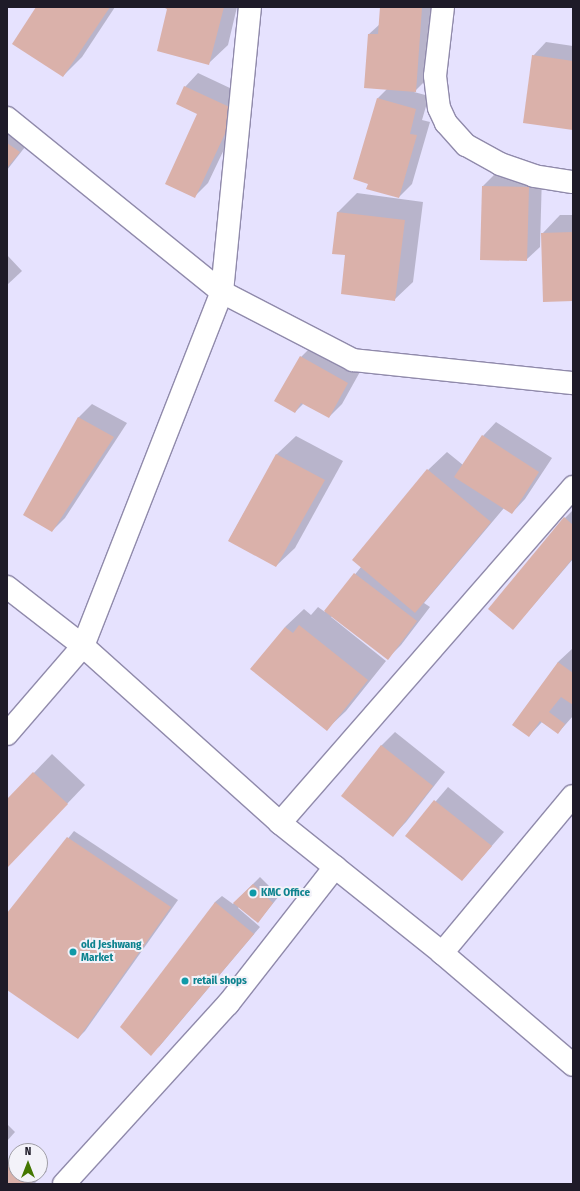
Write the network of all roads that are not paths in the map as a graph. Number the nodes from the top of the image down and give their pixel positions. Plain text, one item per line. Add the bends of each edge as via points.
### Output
1 (250, 7) edge
2 (443, 7) edge
3 (7, 118) edge
4 (573, 182) edge
5 (222, 292) junction
6 (573, 382) edge
7 (573, 487) edge
8 (7, 587) edge
9 (83, 646) junction
10 (7, 734) edge
11 (573, 796) edge
12 (280, 823) junction
13 (335, 867) junction
14 (442, 953) junction
15 (573, 1065) edge
16 (64, 1184) edge

1 - 5 street
2 - 4 street via 435,76 439,108 446,123 466,145 500,164 534,176
3 - 5 street
5 - 6 street via 353,360
5 - 9 street
7 - 12 street
8 - 9 street
9 - 10 street
9 - 12 street
11 - 14 street
12 - 13 street
13 - 14 street
13 - 16 street via 228,1004
14 - 15 street

